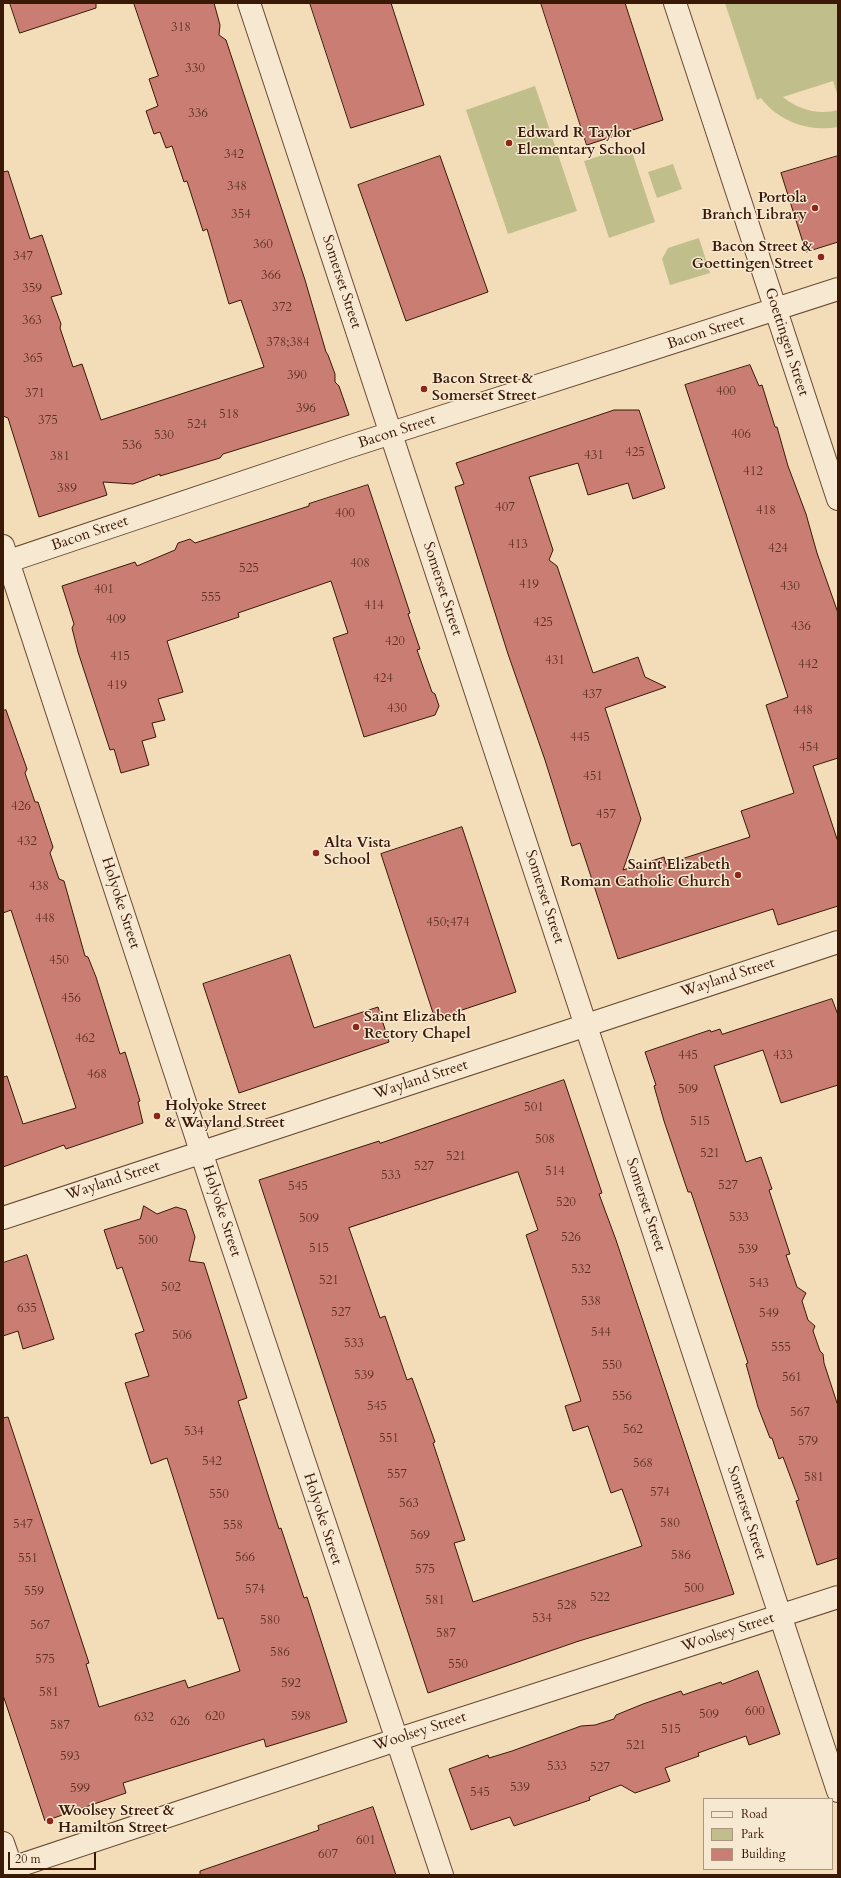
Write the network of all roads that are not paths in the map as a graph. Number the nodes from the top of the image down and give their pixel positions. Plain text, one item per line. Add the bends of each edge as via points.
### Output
1 (249, 3) edge
2 (675, 3) edge
3 (838, 289) edge
4 (776, 310) junction
5 (390, 434) junction
6 (838, 499) edge
7 (5, 557) edge
8 (838, 942) edge
9 (586, 1026) junction
10 (201, 1152) junction
11 (3, 1218) edge
12 (838, 1597) edge
13 (780, 1616) junction
14 (396, 1740) junction
15 (838, 1791) edge
16 (3, 1843) edge
17 (9, 1871) edge
18 (442, 1875) edge

1 - 5 street, Somerset Street
2 - 4 street, Goettingen Street
3 - 4 street, Bacon Street
4 - 5 street, Bacon Street
4 - 6 street, Goettingen Street
5 - 7 street, Bacon Street
5 - 9 street, Somerset Street
7 - 10 street, Holyoke Street
8 - 9 street, Wayland Street
9 - 10 street, Wayland Street
9 - 13 street, Somerset Street
10 - 11 street, Wayland Street
10 - 14 street, Holyoke Street
12 - 13 street, Woolsey Street
13 - 14 street, Woolsey Street
13 - 15 street, Somerset Street
14 - 17 street, Woolsey Street
14 - 18 street, Holyoke Street
16 - 17 street

